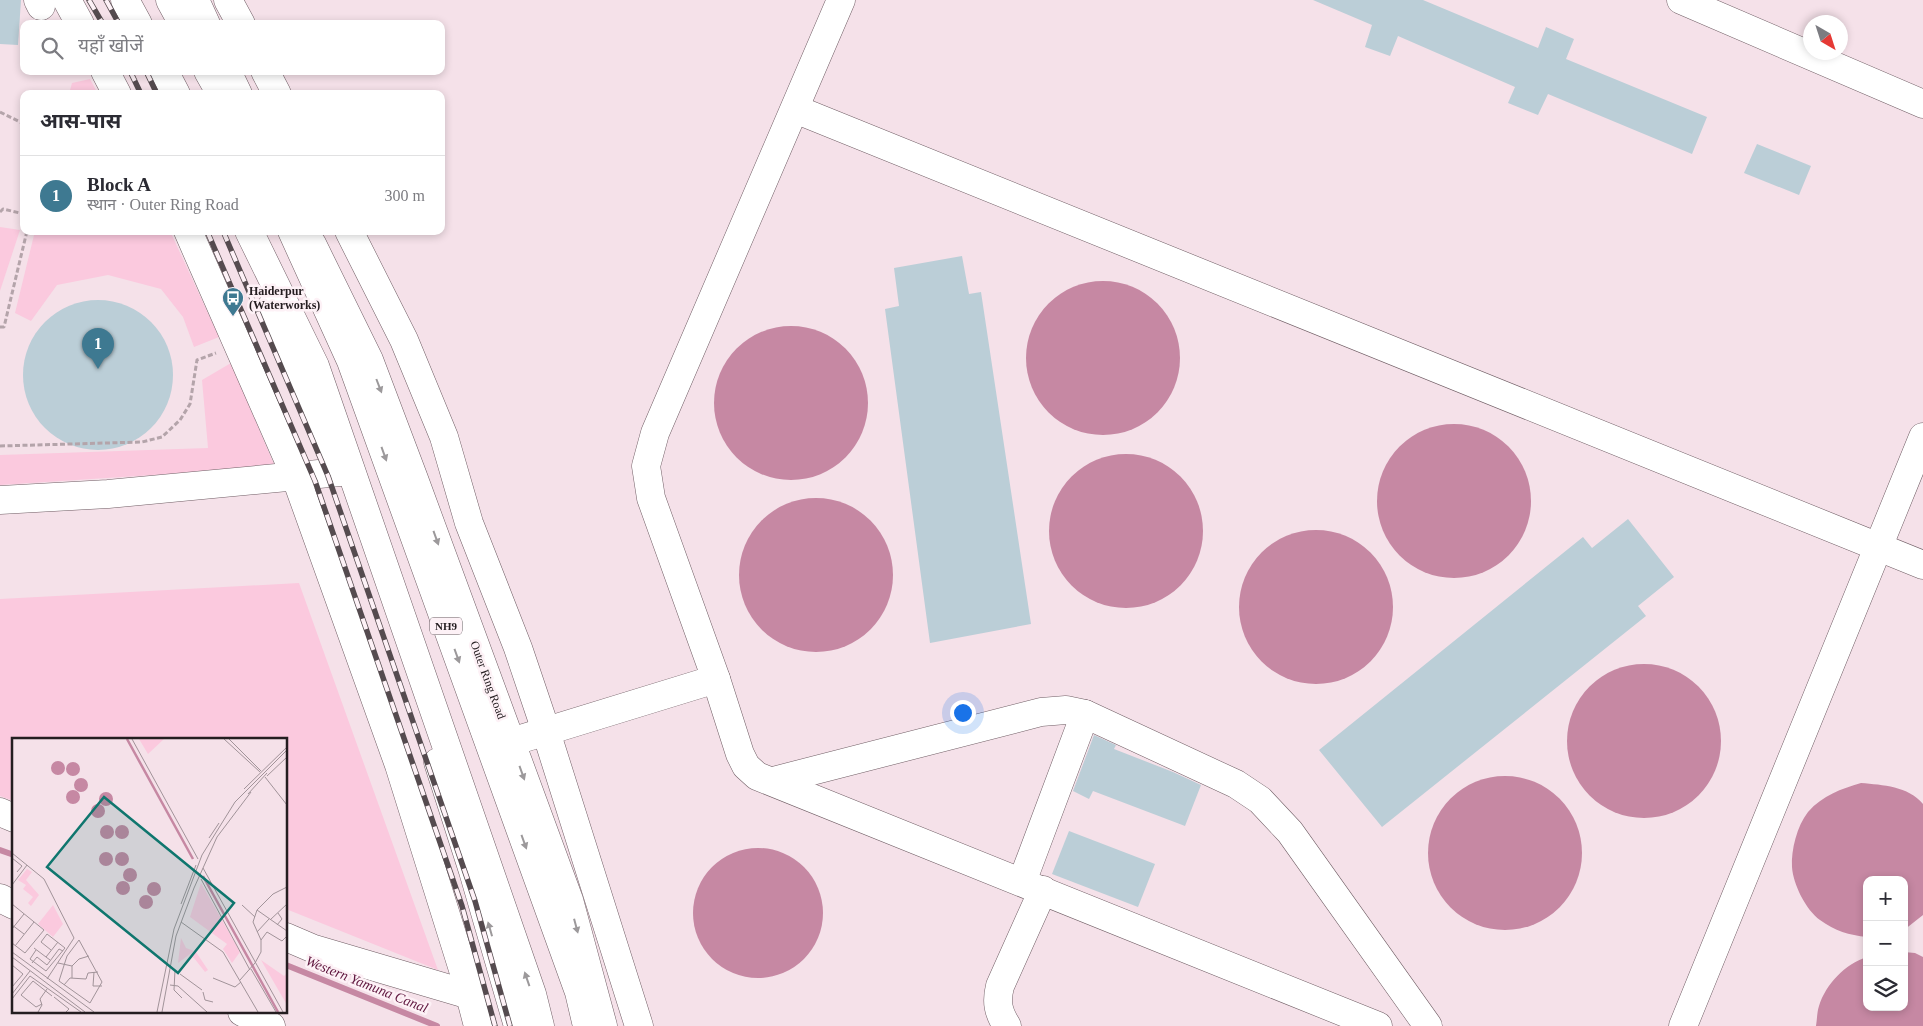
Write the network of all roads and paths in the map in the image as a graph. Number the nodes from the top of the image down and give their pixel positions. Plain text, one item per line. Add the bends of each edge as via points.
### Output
1 (67, 0) edge
2 (115, 0) edge
3 (126, 0) edge
4 (170, 0) edge
5 (195, 0) edge
6 (228, 0) edge
7 (841, 0) edge
8 (1681, 0) edge
9 (78, 20) edge
10 (126, 20) edge
11 (136, 20) edge
12 (180, 20) edge
13 (204, 20) edge
14 (238, 20) edge
15 (107, 75) edge
16 (155, 75) edge
17 (166, 75) edge
18 (210, 75) edge
19 (229, 75) edge
20 (267, 75) edge
21 (115, 90) edge
22 (164, 90) edge
23 (174, 90) edge
24 (219, 90) edge
25 (236, 90) edge
26 (275, 90) edge
27 (1923, 104) edge
28 (795, 109) junction
29 (0, 112) edge
30 (20, 122) edge
31 (0, 212) edge
32 (20, 213) edge
33 (26, 235) edge
34 (190, 235) edge
35 (238, 235) edge
36 (250, 235) edge
37 (294, 235) edge
38 (307, 235) edge
39 (351, 235) edge
40 (0, 327) edge
41 (238, 346) junction
42 (1923, 436) edge
43 (0, 446) edge
44 (340, 472) junction
45 (296, 475) junction
46 (0, 500) edge
47 (1878, 547) junction
48 (1923, 565) edge
49 (716, 679) junction
50 (1086, 714) junction
51 (546, 731) junction
52 (511, 742) junction
53 (773, 781) junction
54 (0, 812) edge
55 (12, 817) edge
56 (1033, 886) junction
57 (0, 898) edge
58 (12, 904) edge
59 (288, 938) edge
60 (470, 995) junction
61 (246, 1014) edge
62 (271, 1026) edge
63 (478, 1026) edge
64 (518, 1026) edge
65 (540, 1026) edge
66 (587, 1026) edge
67 (603, 1026) edge
68 (638, 1026) edge
69 (1007, 1026) edge
70 (1378, 1026) edge
71 (1428, 1026) edge
72 (1683, 1026) edge

1 - 9 main road
2 - 10 main road
3 - 11 main road
4 - 12 main road
5 - 13 main road
6 - 14 main road
7 - 28 main road
8 - 27 main road
15 - 21 main road
16 - 22 main road
17 - 23 main road
18 - 24 main road
19 - 25 main road
20 - 26 main road
28 - 47 main road
28 - 49 main road via 655,433 646,466 651,498
29 - 30 path
31 - 32 path via 3,209
33 - 40 path via 4,327
34 - 41 main road
35 - 44 main road via 279,320
65 -> 36 main road via 529,985 315,366
37 -> 66 main road, Outer Ring Road / NH9 via 351,361 579,992
38 -> 52 main road, Outer Ring Road via 369,360
39 - 51 main road via 404,340 444,437 469,523 518,648
41 - 43 path via 197,360 190,404 180,420 162,437 142,442
41 - 45 main road
42 - 47 main road
44 - 45 main road
64 -> 44 main road via 473,870 359,519
45 - 46 main road via 108,494
45 - 60 main road via 399,765
47 - 48 main road
47 - 72 main road
49 - 51 main road
49 - 53 main road via 746,766 757,776
50 - 53 main road via 1066,710 1041,712
50 - 56 main road
50 - 71 main road via 1236,784 1260,800 1290,832
51 - 52 main road
51 - 68 main road
52 -> 67 main road, Outer Ring Road via 569,900
53 - 56 main road
54 - 55 main road
56 - 69 main road via 997,997 998,1008
56 - 70 main road
57 - 58 main road
59 - 60 main road via 314,949
60 - 63 main road
61 - 62 main road

